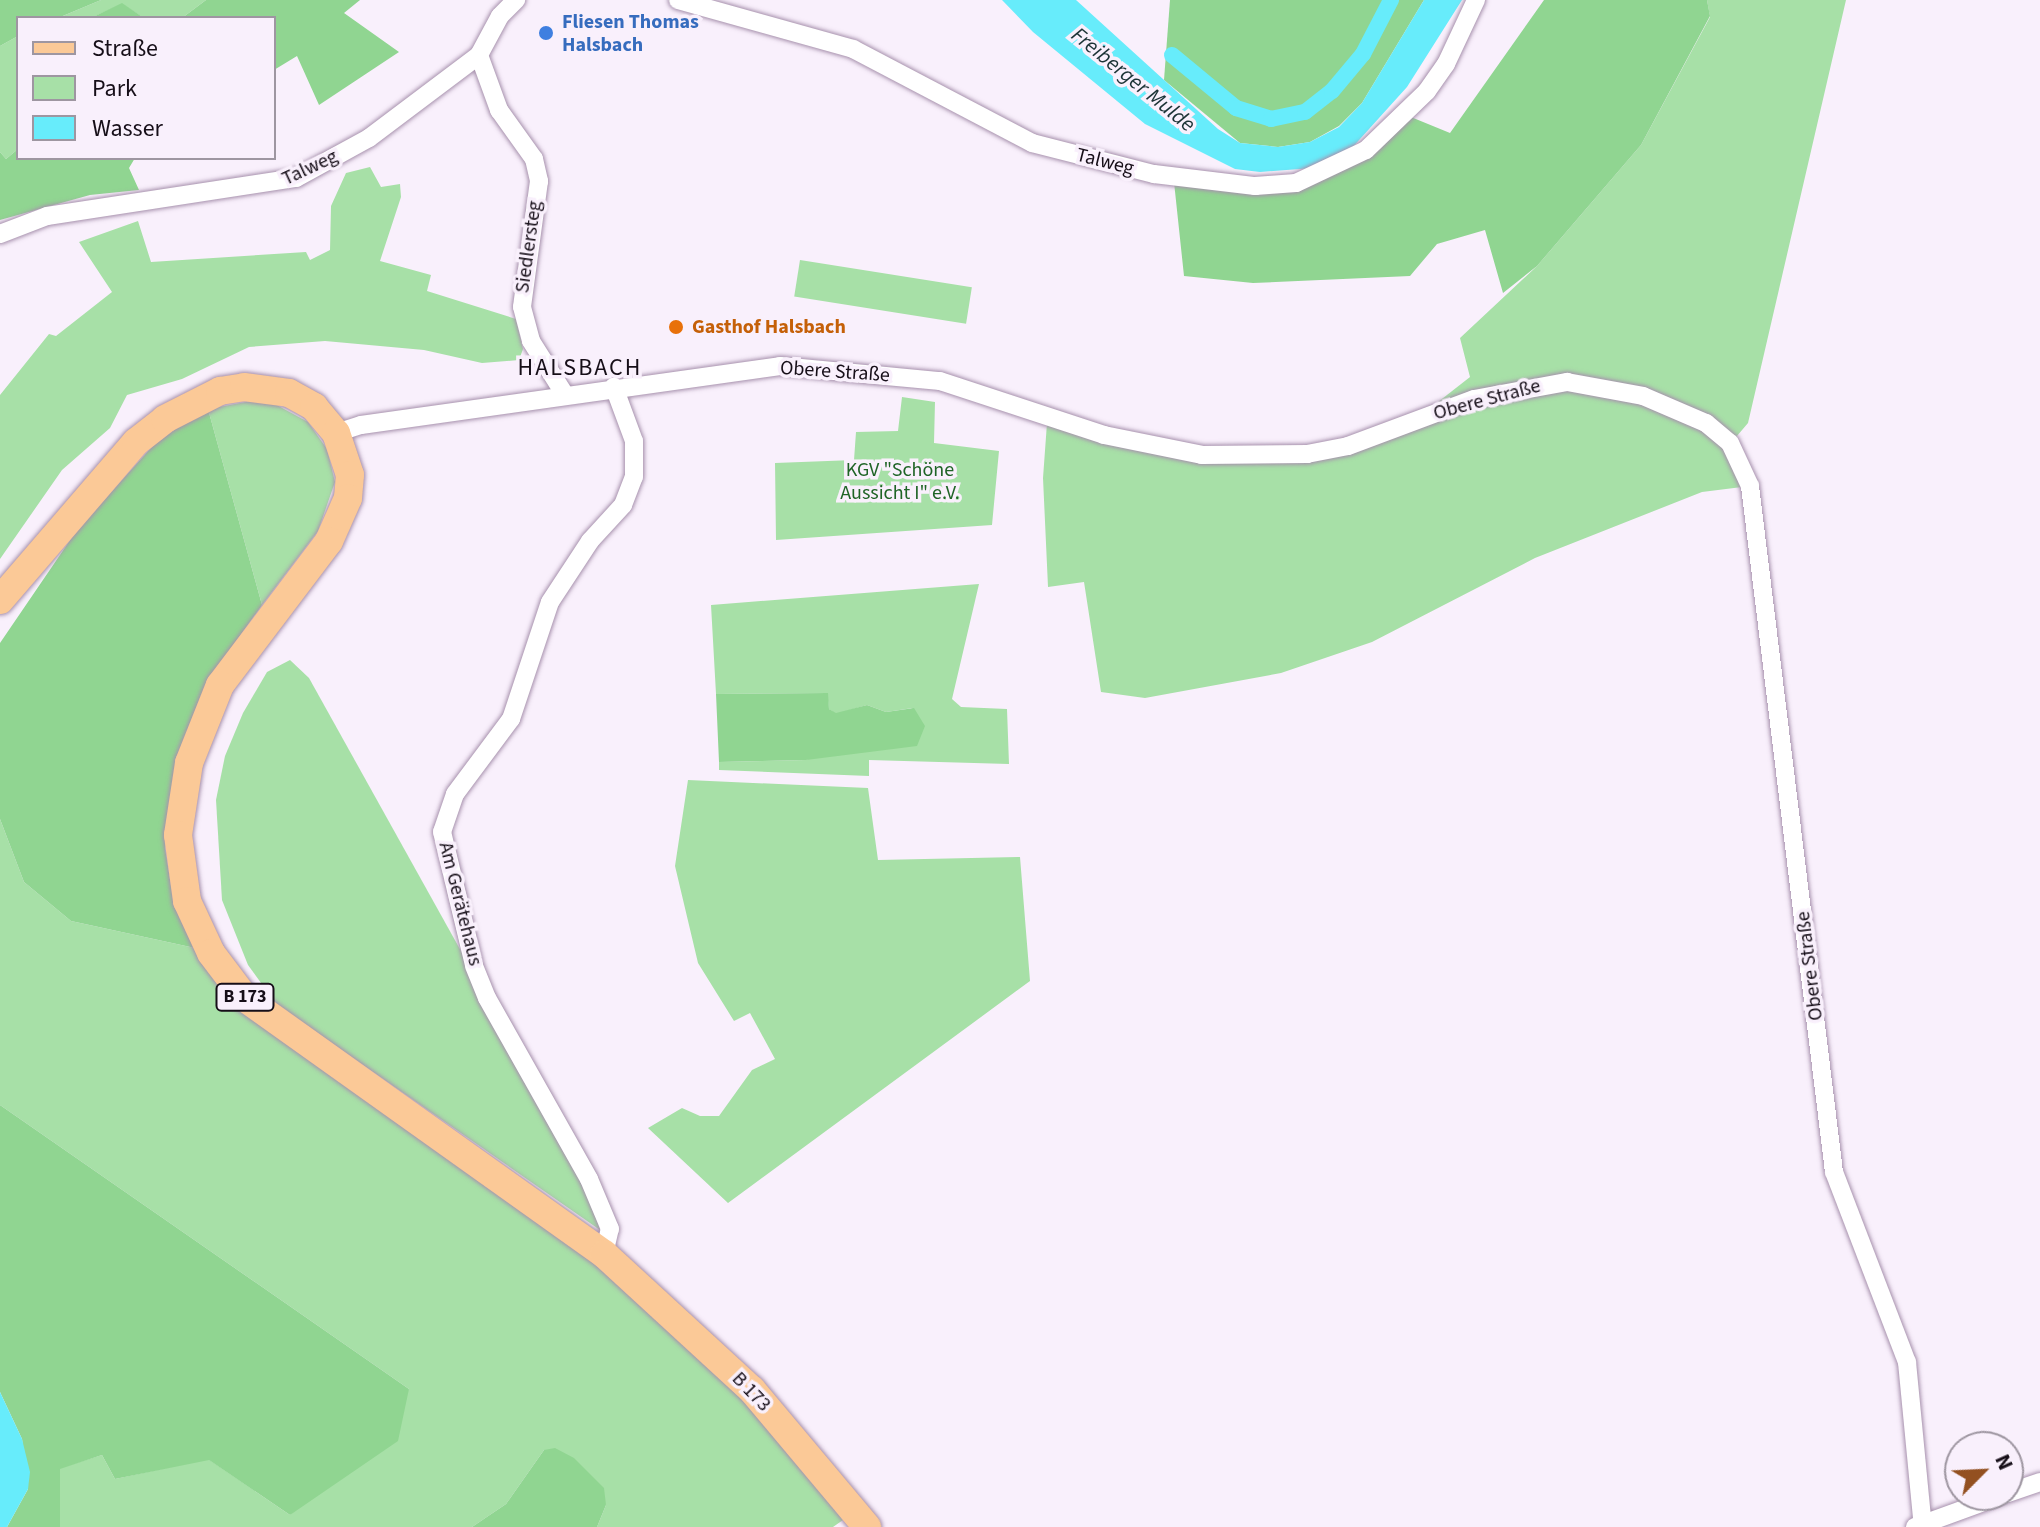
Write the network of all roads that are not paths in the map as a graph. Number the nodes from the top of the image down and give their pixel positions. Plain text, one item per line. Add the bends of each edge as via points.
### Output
1 (516, 0) edge
2 (678, 0) edge
3 (1476, 0) edge
4 (479, 55) junction
5 (0, 234) edge
6 (614, 387) junction
7 (565, 395) junction
8 (336, 433) junction
9 (0, 599) edge
10 (604, 1254) junction
11 (1960, 1511) edge
12 (1920, 1526) edge
13 (867, 1527) edge

1 - 4 street, Talweg via 500,16
2 - 3 street, Talweg via 853,49 1032,143 1154,174 1255,186 1296,183 1366,150 1427,91
4 - 5 street, Talweg via 369,138 296,178 47,216
4 - 7 street, Siedlersteg via 499,110 534,159 539,181 522,307 531,341
6 - 7 street, Obere Straße
6 - 10 street, Am Gerätehaus via 634,441 634,477 623,505 590,541 550,602 511,719 455,794 442,832 474,965 487,998 589,1179 610,1229
6 - 12 street, Obere Straße via 780,366 940,381 1162,450 1258,456 1348,446 1474,399 1533,384 1567,382 1643,396 1724,436 1750,486 1834,1172 1907,1362
7 - 8 street, Obere Straße
8 - 9 main road, B 173 / B 173 via 314,407 289,393 244,387 220,391 165,419 136,442
8 - 10 main road, B 173 / B 173 via 350,475 348,498 329,541 220,685 189,763 178,835 187,901 211,953 245,998
10 - 13 main road, B 173 / B 173 via 752,1390
11 - 12 street

